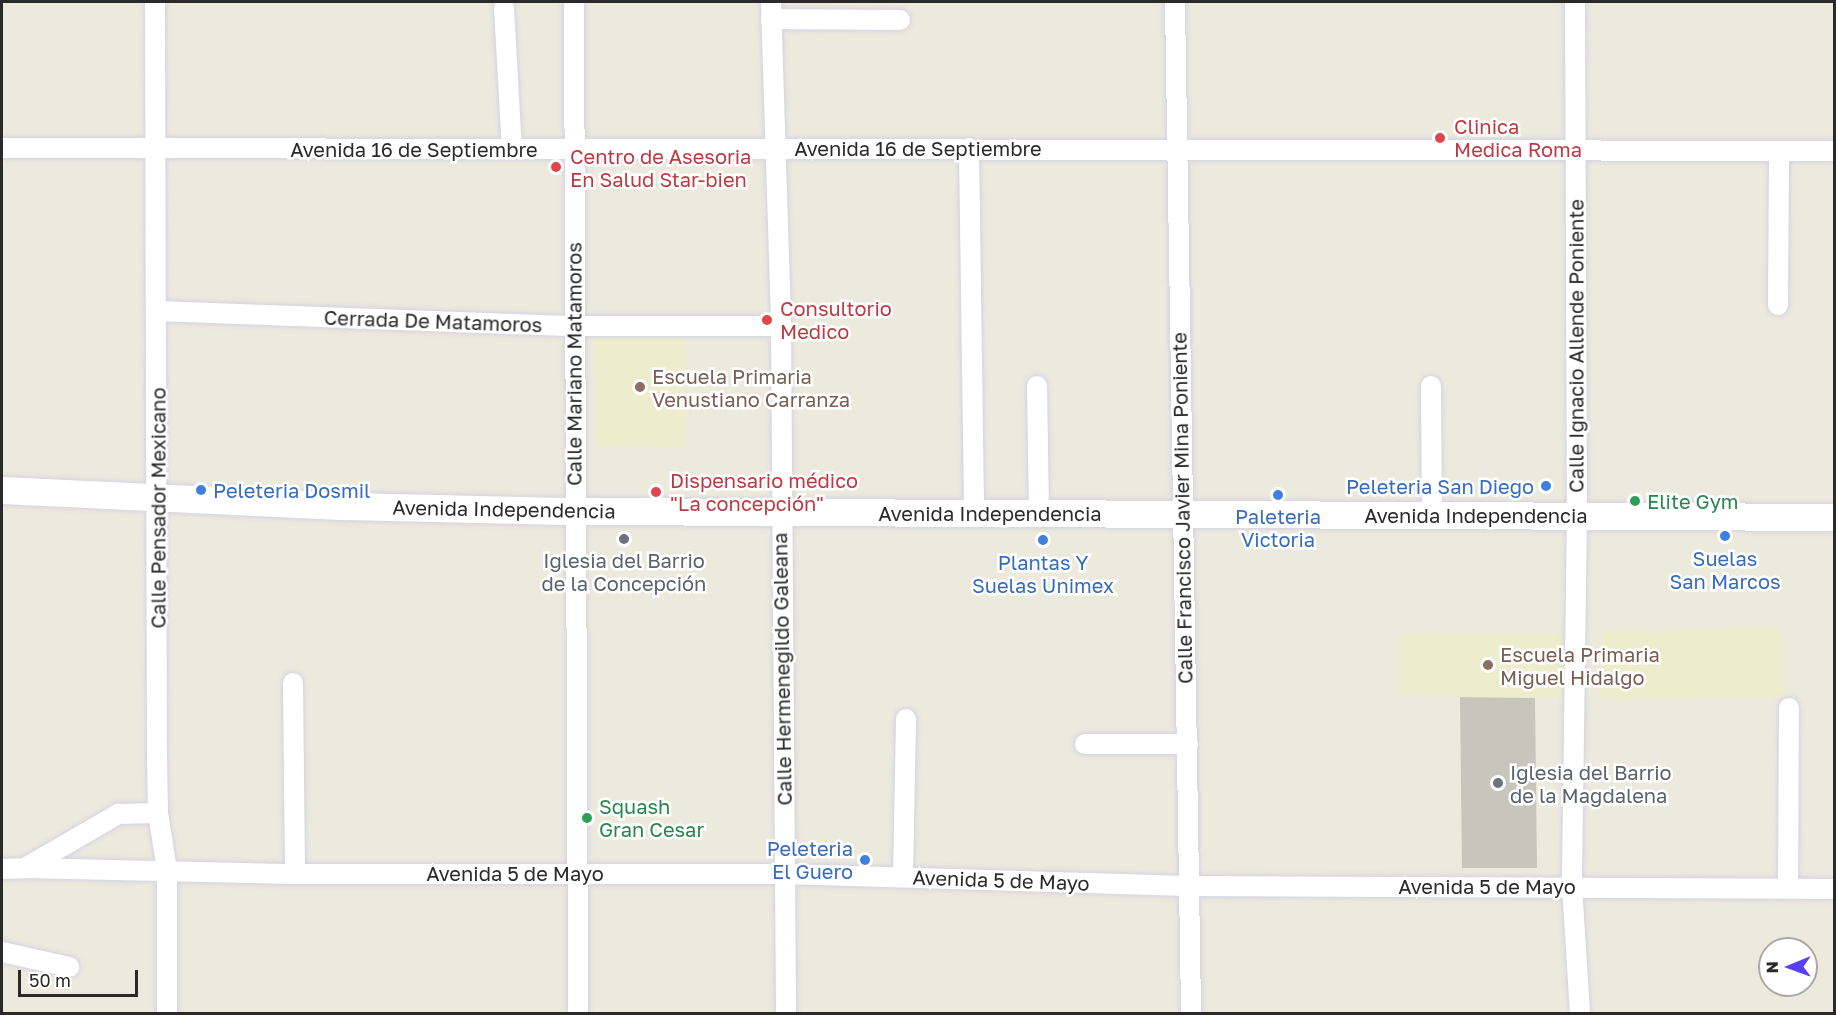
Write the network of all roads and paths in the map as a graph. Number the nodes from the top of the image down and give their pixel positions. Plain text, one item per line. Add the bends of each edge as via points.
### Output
1 (155, 2) edge
2 (574, 2) edge
3 (1175, 2) edge
4 (1575, 2) edge
5 (504, 8) dead end
6 (771, 10) edge
7 (900, 20) dead end
8 (573, 147) junction
9 (774, 147) junction
10 (2, 148) edge
11 (969, 148) junction
12 (1174, 149) junction
13 (1575, 149) junction
14 (153, 150) junction
15 (512, 150) junction
16 (1779, 151) junction
17 (1834, 151) edge
18 (1778, 304) dead end
19 (157, 311) junction
20 (573, 326) junction
21 (781, 326) junction
22 (1037, 386) dead end
23 (1431, 386) dead end
24 (2, 490) edge
25 (157, 495) junction
26 (575, 511) junction
27 (1182, 512) junction
28 (780, 513) junction
29 (1039, 513) junction
30 (974, 514) junction
31 (1432, 515) junction
32 (1576, 515) junction
33 (1834, 517) edge
34 (293, 683) dead end
35 (1789, 708) dead end
36 (906, 719) dead end
37 (1085, 744) dead end
38 (1188, 744) junction
39 (158, 813) junction
40 (25, 868) junction
41 (2, 869) edge
42 (167, 870) junction
43 (578, 872) junction
44 (295, 874) junction
45 (784, 874) junction
46 (903, 878) junction
47 (1188, 886) junction
48 (1572, 886) junction
49 (1788, 888) junction
50 (1834, 889) edge
51 (2, 952) edge
52 (69, 967) dead end
53 (167, 1014) edge
54 (578, 1014) edge
55 (786, 1014) edge
56 (1191, 1014) edge
57 (1580, 1014) edge

1 - 14 street, Calle Pensador Mexicano
2 - 8 street, Calle Mariano Matamoros
3 - 12 street, Calle Francisco Javier Mina Poniente
4 - 13 street, Calle Ignacio Allende Poniente
5 - 15 street
6 - 7 street
6 - 9 street, Calle Hermenegildo Galeana
8 - 9 street, Avenida 16 de Septiembre
8 - 15 street, Avenida 16 de Septiembre
8 - 20 street, Calle Mariano Matamoros
9 - 11 street, Avenida 16 de Septiembre
9 - 21 street, Calle Hermenegildo Galeana
10 - 14 street, Avenida 16 de Septiembre
11 - 12 street, Avenida 16 de Septiembre
11 - 30 street
12 - 13 street, Avenida 16 de Septiembre
12 - 27 street, Calle Francisco Javier Mina Poniente
13 - 16 street, Avenida 16 de Septiembre
13 - 32 street, Calle Ignacio Allende Poniente
14 - 15 street, Avenida 16 de Septiembre
14 - 19 street, Calle Pensador Mexicano
16 - 17 street, Avenida 16 de Septiembre
16 - 18 street
19 - 20 street, Cerrada De Matamoros
19 - 25 street, Calle Pensador Mexicano
20 - 21 street, Cerrada De Matamoros
20 - 26 street, Calle Mariano Matamoros
21 - 28 street, Calle Hermenegildo Galeana
22 - 29 street
23 - 31 street
24 - 25 main road, Avenida Independencia
25 - 26 main road, Avenida Independencia via 346,506
25 - 39 street, Calle Pensador Mexicano
26 - 28 main road, Avenida Independencia
26 - 43 street, Calle Mariano Matamoros
27 - 29 main road, Avenida Independencia
27 - 31 main road, Avenida Independencia
27 - 38 street, Calle Francisco Javier Mina Poniente
28 - 30 main road, Avenida Independencia
28 - 45 street, Calle Hermenegildo Galeana
29 - 30 main road, Avenida Independencia
31 - 32 main road, Avenida Independencia
32 - 33 main road, Avenida Independencia
32 - 48 street, Calle Ignacio Allende Poniente
34 - 44 street
35 - 49 street
36 - 46 street
37 - 38 street
38 - 47 street, Calle Francisco Javier Mina Poniente
39 - 40 street via 126,812 109,817
39 - 42 street, Calle Pensador Mexicano
40 - 41 street, Avenida 5 de Mayo
40 - 42 street, Avenida 5 de Mayo
42 - 44 street, Avenida 5 de Mayo
42 - 53 street, Calle Pensador Mexicano
43 - 44 street, Avenida 5 de Mayo
43 - 45 street, Avenida 5 de Mayo
43 - 54 street, Calle Mariano Matamoros
45 - 46 street, Avenida 5 de Mayo
45 - 55 street, Calle Hermenegildo Galeana
46 - 47 street, Avenida 5 de Mayo
47 - 48 street, Avenida 5 de Mayo
47 - 56 street, Calle Francisco Javier Mina Poniente
48 - 49 street, Avenida 5 de Mayo
48 - 57 street, Calle Ignacio Allende Poniente
49 - 50 street, Avenida 5 de Mayo
51 - 52 street

